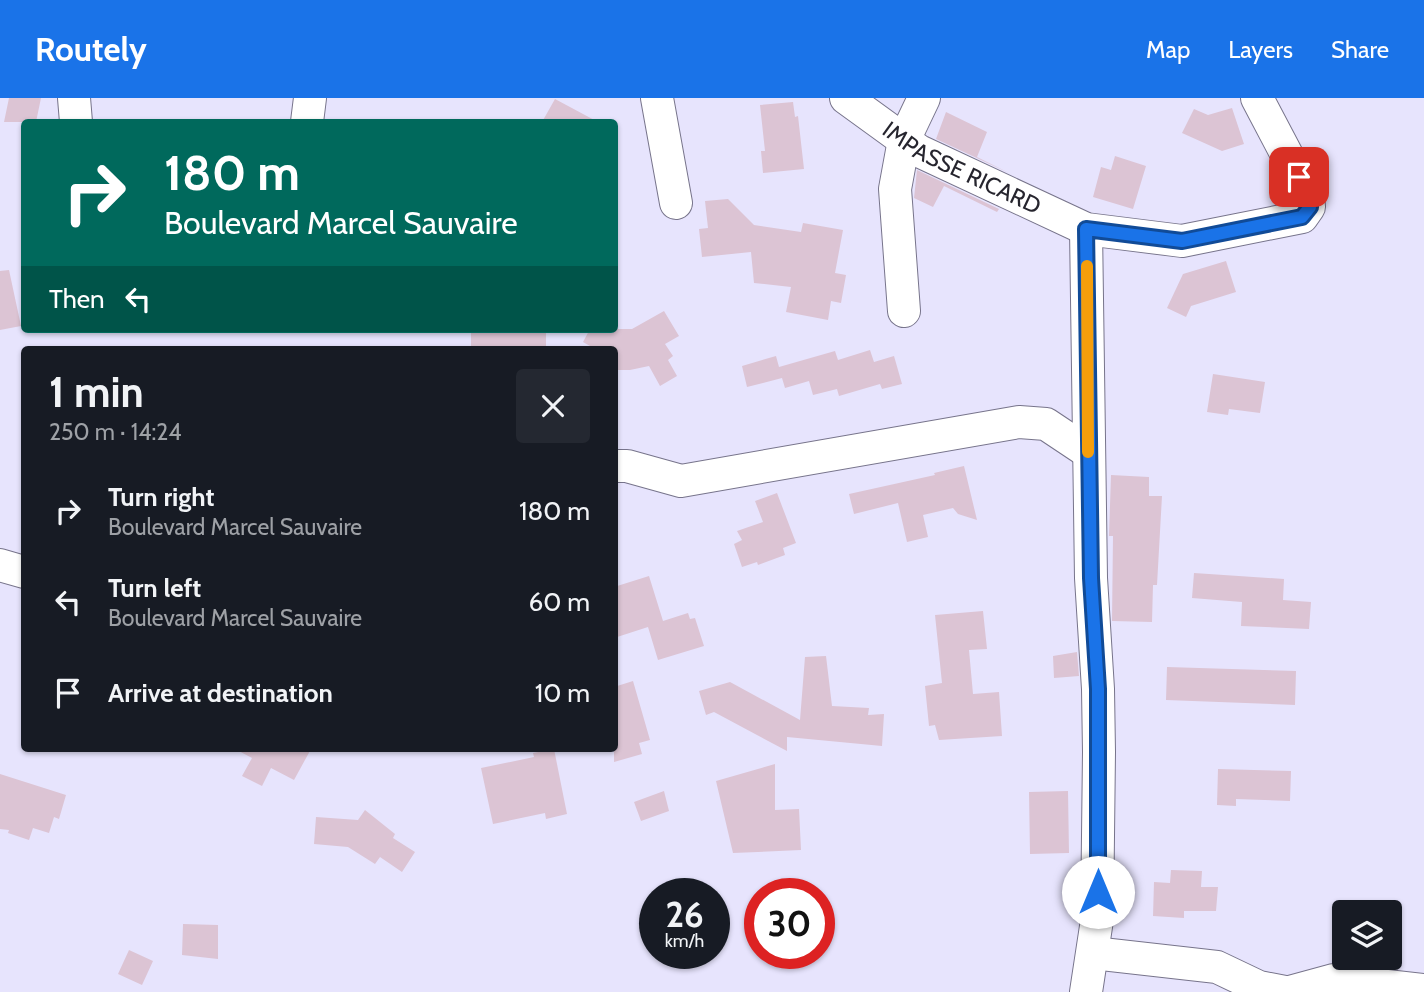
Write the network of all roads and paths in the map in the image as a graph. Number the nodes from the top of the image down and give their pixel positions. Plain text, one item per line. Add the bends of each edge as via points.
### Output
1 (74, 98) edge
2 (310, 98) edge
3 (657, 98) edge
4 (846, 98) edge
5 (924, 98) edge
6 (1257, 98) edge
7 (76, 119) edge
8 (307, 119) edge
9 (904, 140) junction
10 (676, 203) dead end
11 (1086, 229) junction
12 (904, 311) dead end
13 (1088, 452) junction
14 (618, 466) edge
15 (0, 565) edge
16 (21, 571) edge
17 (1093, 953) junction
18 (1424, 990) edge
19 (1086, 992) edge
20 (1288, 992) edge

1 - 7 street
2 - 8 street
3 - 10 street
4 - 9 street, IMPASSE RICARD
5 - 9 street
6 - 11 street, IMPASSE RICARD via 1308,195 1310,207 1302,217 1182,241
9 - 11 street, IMPASSE RICARD
9 - 12 street via 895,189
11 - 13 street
13 - 14 street via 1046,424 1019,422 681,481
13 - 17 street via 1098,701
15 - 16 street
17 - 19 street
17 - 20 street via 1217,967 1259,987
18 - 20 street via 1334,980

